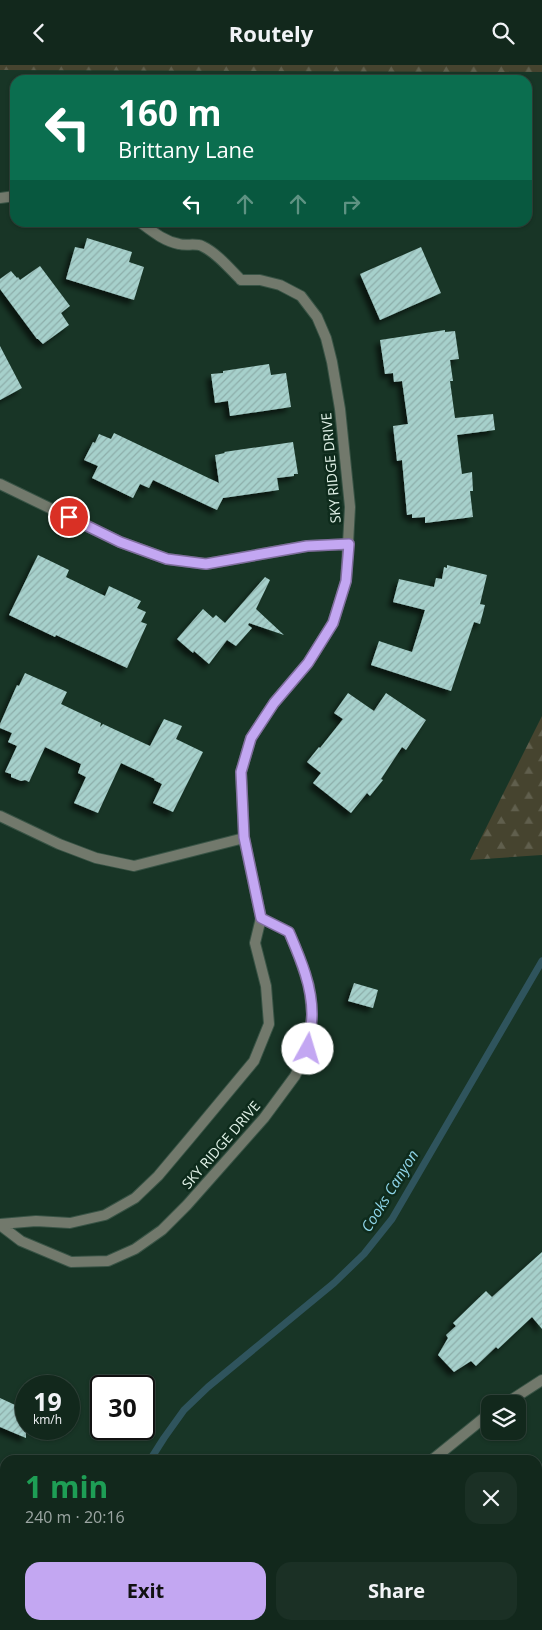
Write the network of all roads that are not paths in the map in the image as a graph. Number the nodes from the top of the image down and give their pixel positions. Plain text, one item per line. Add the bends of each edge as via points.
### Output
1 (146, 227) edge
2 (0, 484) edge
3 (349, 544) junction
4 (0, 817) edge
5 (244, 837) junction
6 (261, 918) junction
7 (0, 1224) edge
8 (542, 1380) edge
9 (519, 1395) edge
10 (481, 1420) edge
11 (438, 1455) edge

1 - 3 street, SKY RIDGE DRIVE via 167,241 179,245 200,245 241,280 280,285 301,296 318,317 332,362 340,409 350,507
2 - 3 street via 120,542 167,559 206,564 307,546
3 - 5 street, SKY RIDGE DRIVE via 346,581 333,623 308,663 274,703 251,738 241,772
4 - 5 street via 96,858 134,866
5 - 6 street, SKY RIDGE DRIVE
6 - 7 street, SKY RIDGE DRIVE via 255,943 266,986 269,1024 254,1061 190,1139 135,1198 105,1215 70,1223
6 - 7 street, SKY RIDGE DRIVE via 289,932 308,986 312,1014 308,1049 295,1077 264,1118 162,1230 135,1249 108,1261 71,1262 21,1241
8 - 9 street
10 - 11 street

